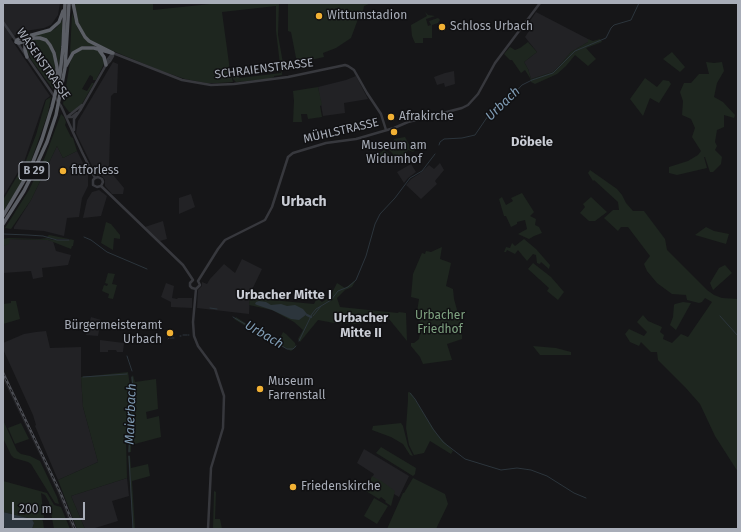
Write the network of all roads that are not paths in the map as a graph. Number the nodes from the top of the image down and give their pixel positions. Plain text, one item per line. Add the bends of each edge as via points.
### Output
1 (69, 3) edge
2 (73, 3) edge
3 (540, 3) edge
4 (65, 4) edge
5 (3, 22) edge
6 (28, 39) junction
7 (16, 42) junction
8 (98, 49) junction
9 (113, 53) junction
10 (27, 57) junction
11 (106, 65) junction
12 (65, 68) junction
13 (57, 85) junction
14 (85, 102) junction
15 (78, 113) junction
16 (67, 116) junction
17 (386, 130) junction
18 (74, 135) junction
19 (95, 178) junction
20 (101, 186) junction
21 (3, 216) edge
22 (3, 224) edge
23 (193, 280) junction
24 (198, 281) junction
25 (196, 290) junction
26 (208, 529) edge

1 - 12 highway, B 29
2 - 9 highway via 77,23 85,37
3 - 17 street, MÜHLSTRASSE via 495,63 478,94 470,103 462,108
4 - 7 highway via 55,27
4 - 13 highway, B 29 via 63,47
5 - 7 street, WASENSTRASSE
6 - 7 highway
6 - 10 highway via 25,45
6 - 13 highway via 40,38 50,45 54,53
7 - 10 street, WASENSTRASSE
8 - 9 highway
8 - 11 highway
8 - 12 highway via 88,47 77,50
9 - 11 street
9 - 17 street, SCHRAIENSTRASSE via 182,80 211,85 288,77 345,65 354,70 381,114
10 - 16 street, WASENSTRASSE
11 - 14 street
12 - 22 highway, B 29 via 56,114 47,142 32,175
13 - 21 highway, B 29 via 42,139 29,172
14 - 15 street
14 - 16 street
15 - 16 street via 72,117
15 - 18 street via 73,122
16 - 18 street, WASENSTRASSE
17 - 24 street, MÜHLSTRASSE via 356,139 326,143 293,153 288,157 272,207 265,220 225,240
18 - 19 street, WASENSTRASSE
19 - 20 street via 102,179
19 - 20 street via 93,185
20 - 23 street via 183,265
23 - 24 street
23 - 25 street via 190,286
24 - 25 street via 200,286
25 - 26 street via 194,336 215,369 224,396 223,428 211,472

